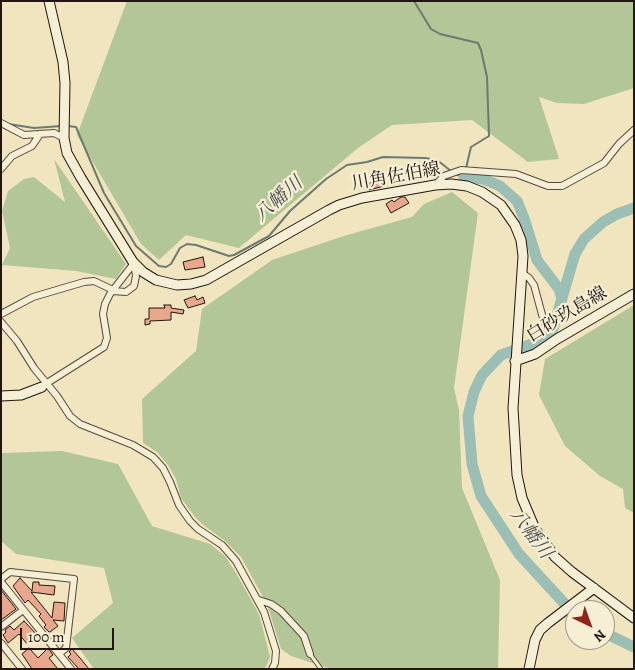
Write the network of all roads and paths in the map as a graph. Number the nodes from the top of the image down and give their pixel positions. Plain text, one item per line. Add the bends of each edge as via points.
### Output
1 (49, 1) edge
2 (1, 123) edge
3 (634, 130) edge
4 (40, 134) junction
5 (64, 135) junction
6 (1, 169) edge
7 (435, 185) junction
8 (134, 263) junction
9 (522, 273) junction
10 (113, 290) junction
11 (634, 294) edge
12 (1, 314) edge
13 (1, 322) edge
14 (544, 322) dead end
15 (515, 360) junction
16 (44, 385) junction
17 (1, 396) edge
18 (1, 581) edge
19 (590, 591) junction
20 (258, 600) junction
21 (23, 610) junction
22 (634, 618) edge
23 (1, 627) edge
24 (1, 643) edge
25 (59, 654) junction
26 (310, 654) joint
27 (22, 669) edge
28 (71, 669) edge
29 (272, 669) edge
30 (321, 669) edge
31 (529, 669) edge

1 - 5 main road, 川角佐伯線 via 63,62
2 - 4 street via 24,135
3 - 7 street via 604,163 562,186 548,186 516,174 458,170 440,178
4 - 5 street
4 - 6 street via 32,146 12,156
5 - 8 main road, 川角佐伯線 via 67,153
7 - 8 main road, 川角佐伯線 via 339,205 199,283 162,282
7 - 9 main road, 川角佐伯線 via 459,184 475,188 501,206 511,218 521,240
8 - 10 street
8 - 10 street via 134,286 126,292
9 - 14 street via 534,286
9 - 15 main road, 川角佐伯線
10 - 12 street via 94,281 84,282 33,297
10 - 16 street via 104,309 107,335 104,347
11 - 15 main road, 白砂玖島線 via 535,354
13 - 16 street via 17,340
15 - 19 main road, 川角佐伯線 via 513,408 519,487 541,539
16 - 17 main road via 21,395
16 - 20 street via 55,392 75,421 140,448 158,462 182,510 198,528 229,552
18 - 21 street
18 - 25 street via 10,572 74,579 66,648
19 - 22 main road, 川角佐伯線
19 - 31 main road via 544,626 537,635
20 - 26 street via 272,604 287,618 304,636
20 - 29 street via 276,651
21 - 23 street
21 - 25 street
24 - 27 street
25 - 28 street
26 - 30 lane

